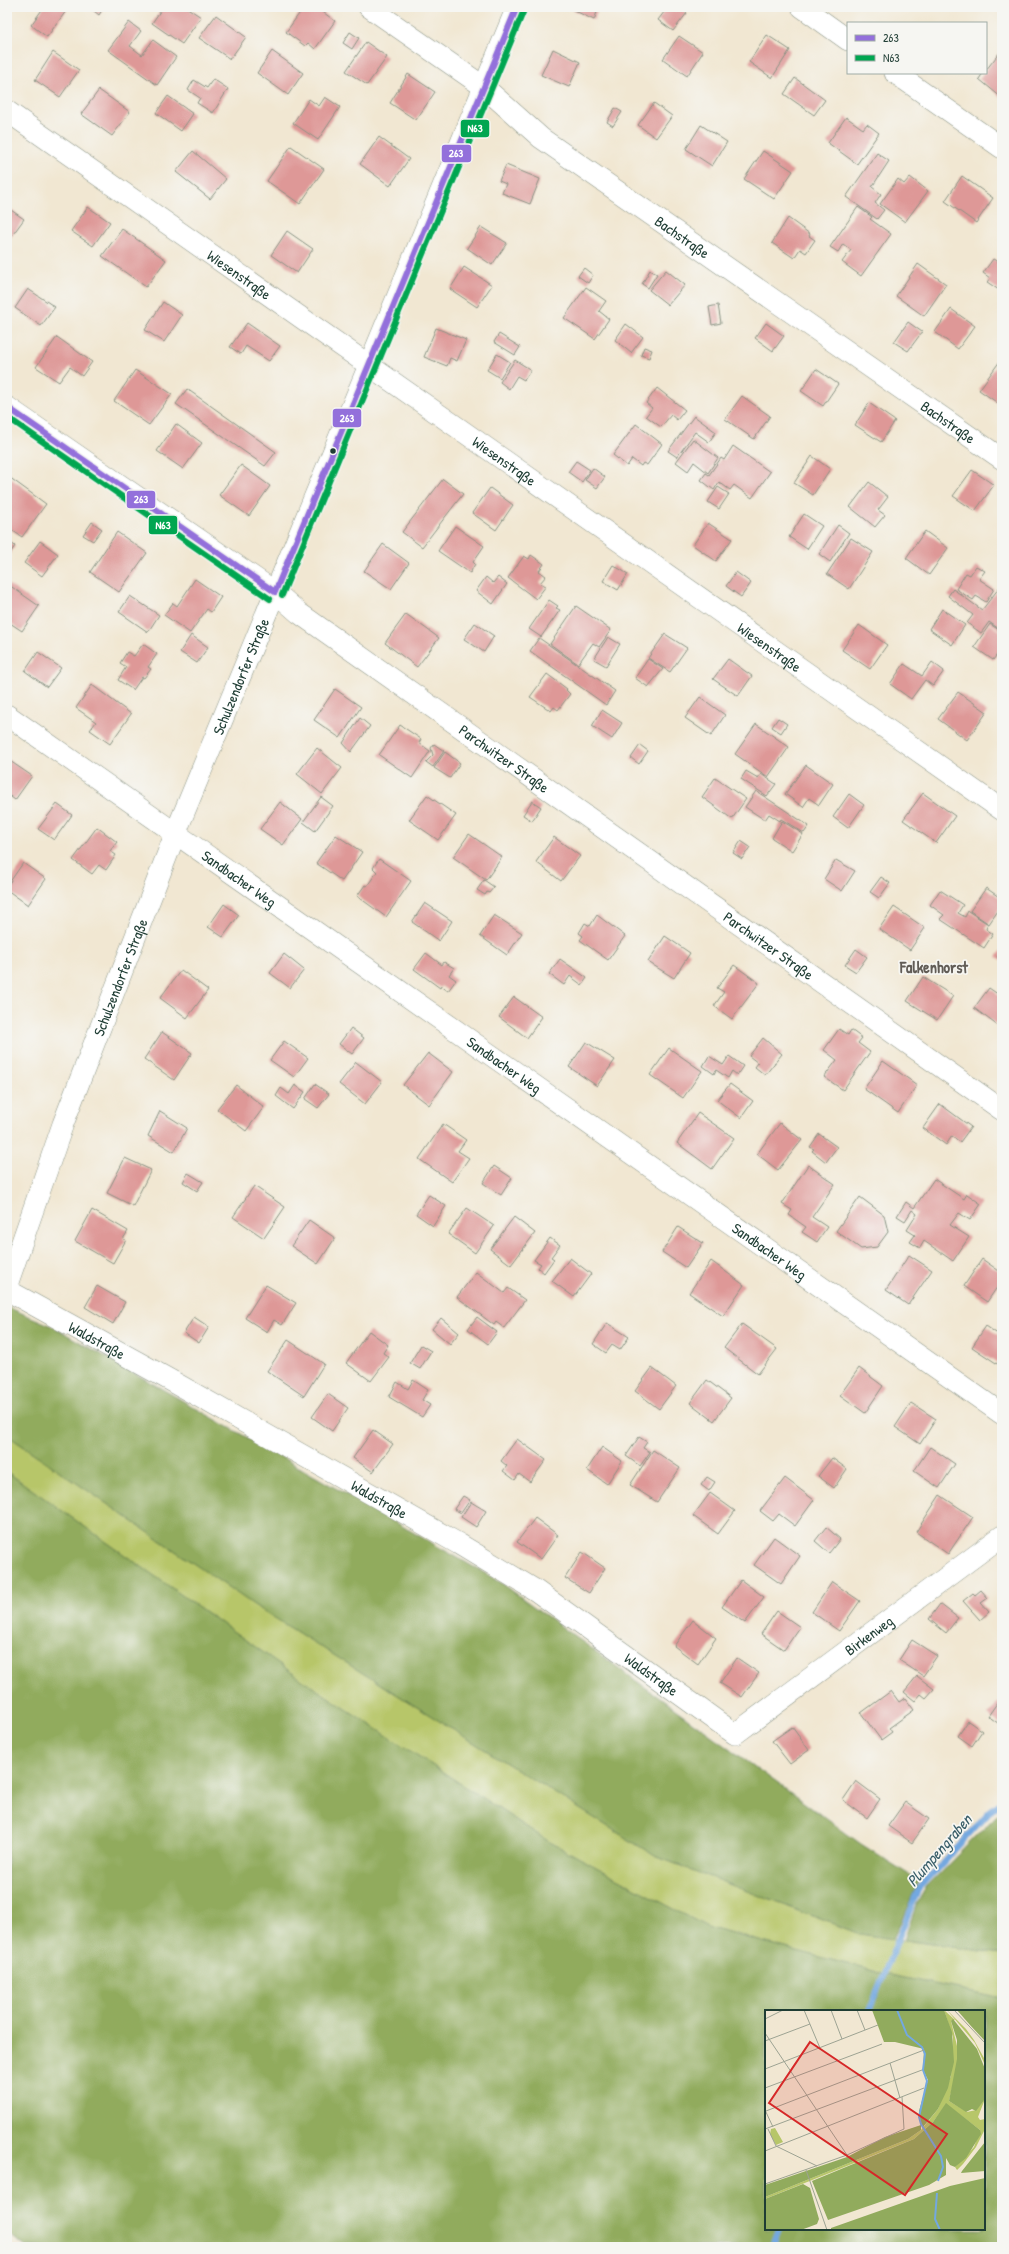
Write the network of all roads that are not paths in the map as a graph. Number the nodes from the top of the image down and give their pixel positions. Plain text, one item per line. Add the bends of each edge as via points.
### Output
1 (369, 7) edge
2 (517, 7) edge
3 (802, 7) edge
4 (847, 39) edge
5 (896, 74) edge
6 (484, 87) junction
7 (7, 111) edge
8 (1002, 148) edge
9 (368, 366) junction
10 (7, 407) edge
11 (1002, 459) edge
12 (275, 592) junction
13 (7, 715) edge
14 (1002, 810) edge
15 (176, 832) junction
16 (1002, 1110) edge
17 (7, 1285) edge
18 (7, 1290) edge
19 (1002, 1414) edge
20 (1002, 1536) edge
21 (735, 1734) joint

1 - 6 street, Bachstraße
2 - 6 street, Schulzendorfer Straße
3 - 4 street
5 - 8 street
6 - 9 street, Schulzendorfer Straße
6 - 11 street, Bachstraße via 541,138
7 - 9 street, Wiesenstraße
9 - 12 street, Schulzendorfer Straße
9 - 14 street, Wiesenstraße
10 - 12 street, Parchwitzer Straße
12 - 15 street, Schulzendorfer Straße
12 - 16 street, Parchwitzer Straße via 299,613
13 - 15 street, Sandbacher Weg
15 - 17 street, Schulzendorfer Straße via 63,1124
15 - 19 street, Sandbacher Weg
18 - 21 street, Waldstraße via 186,1389 535,1590
20 - 21 street, Birkenweg

